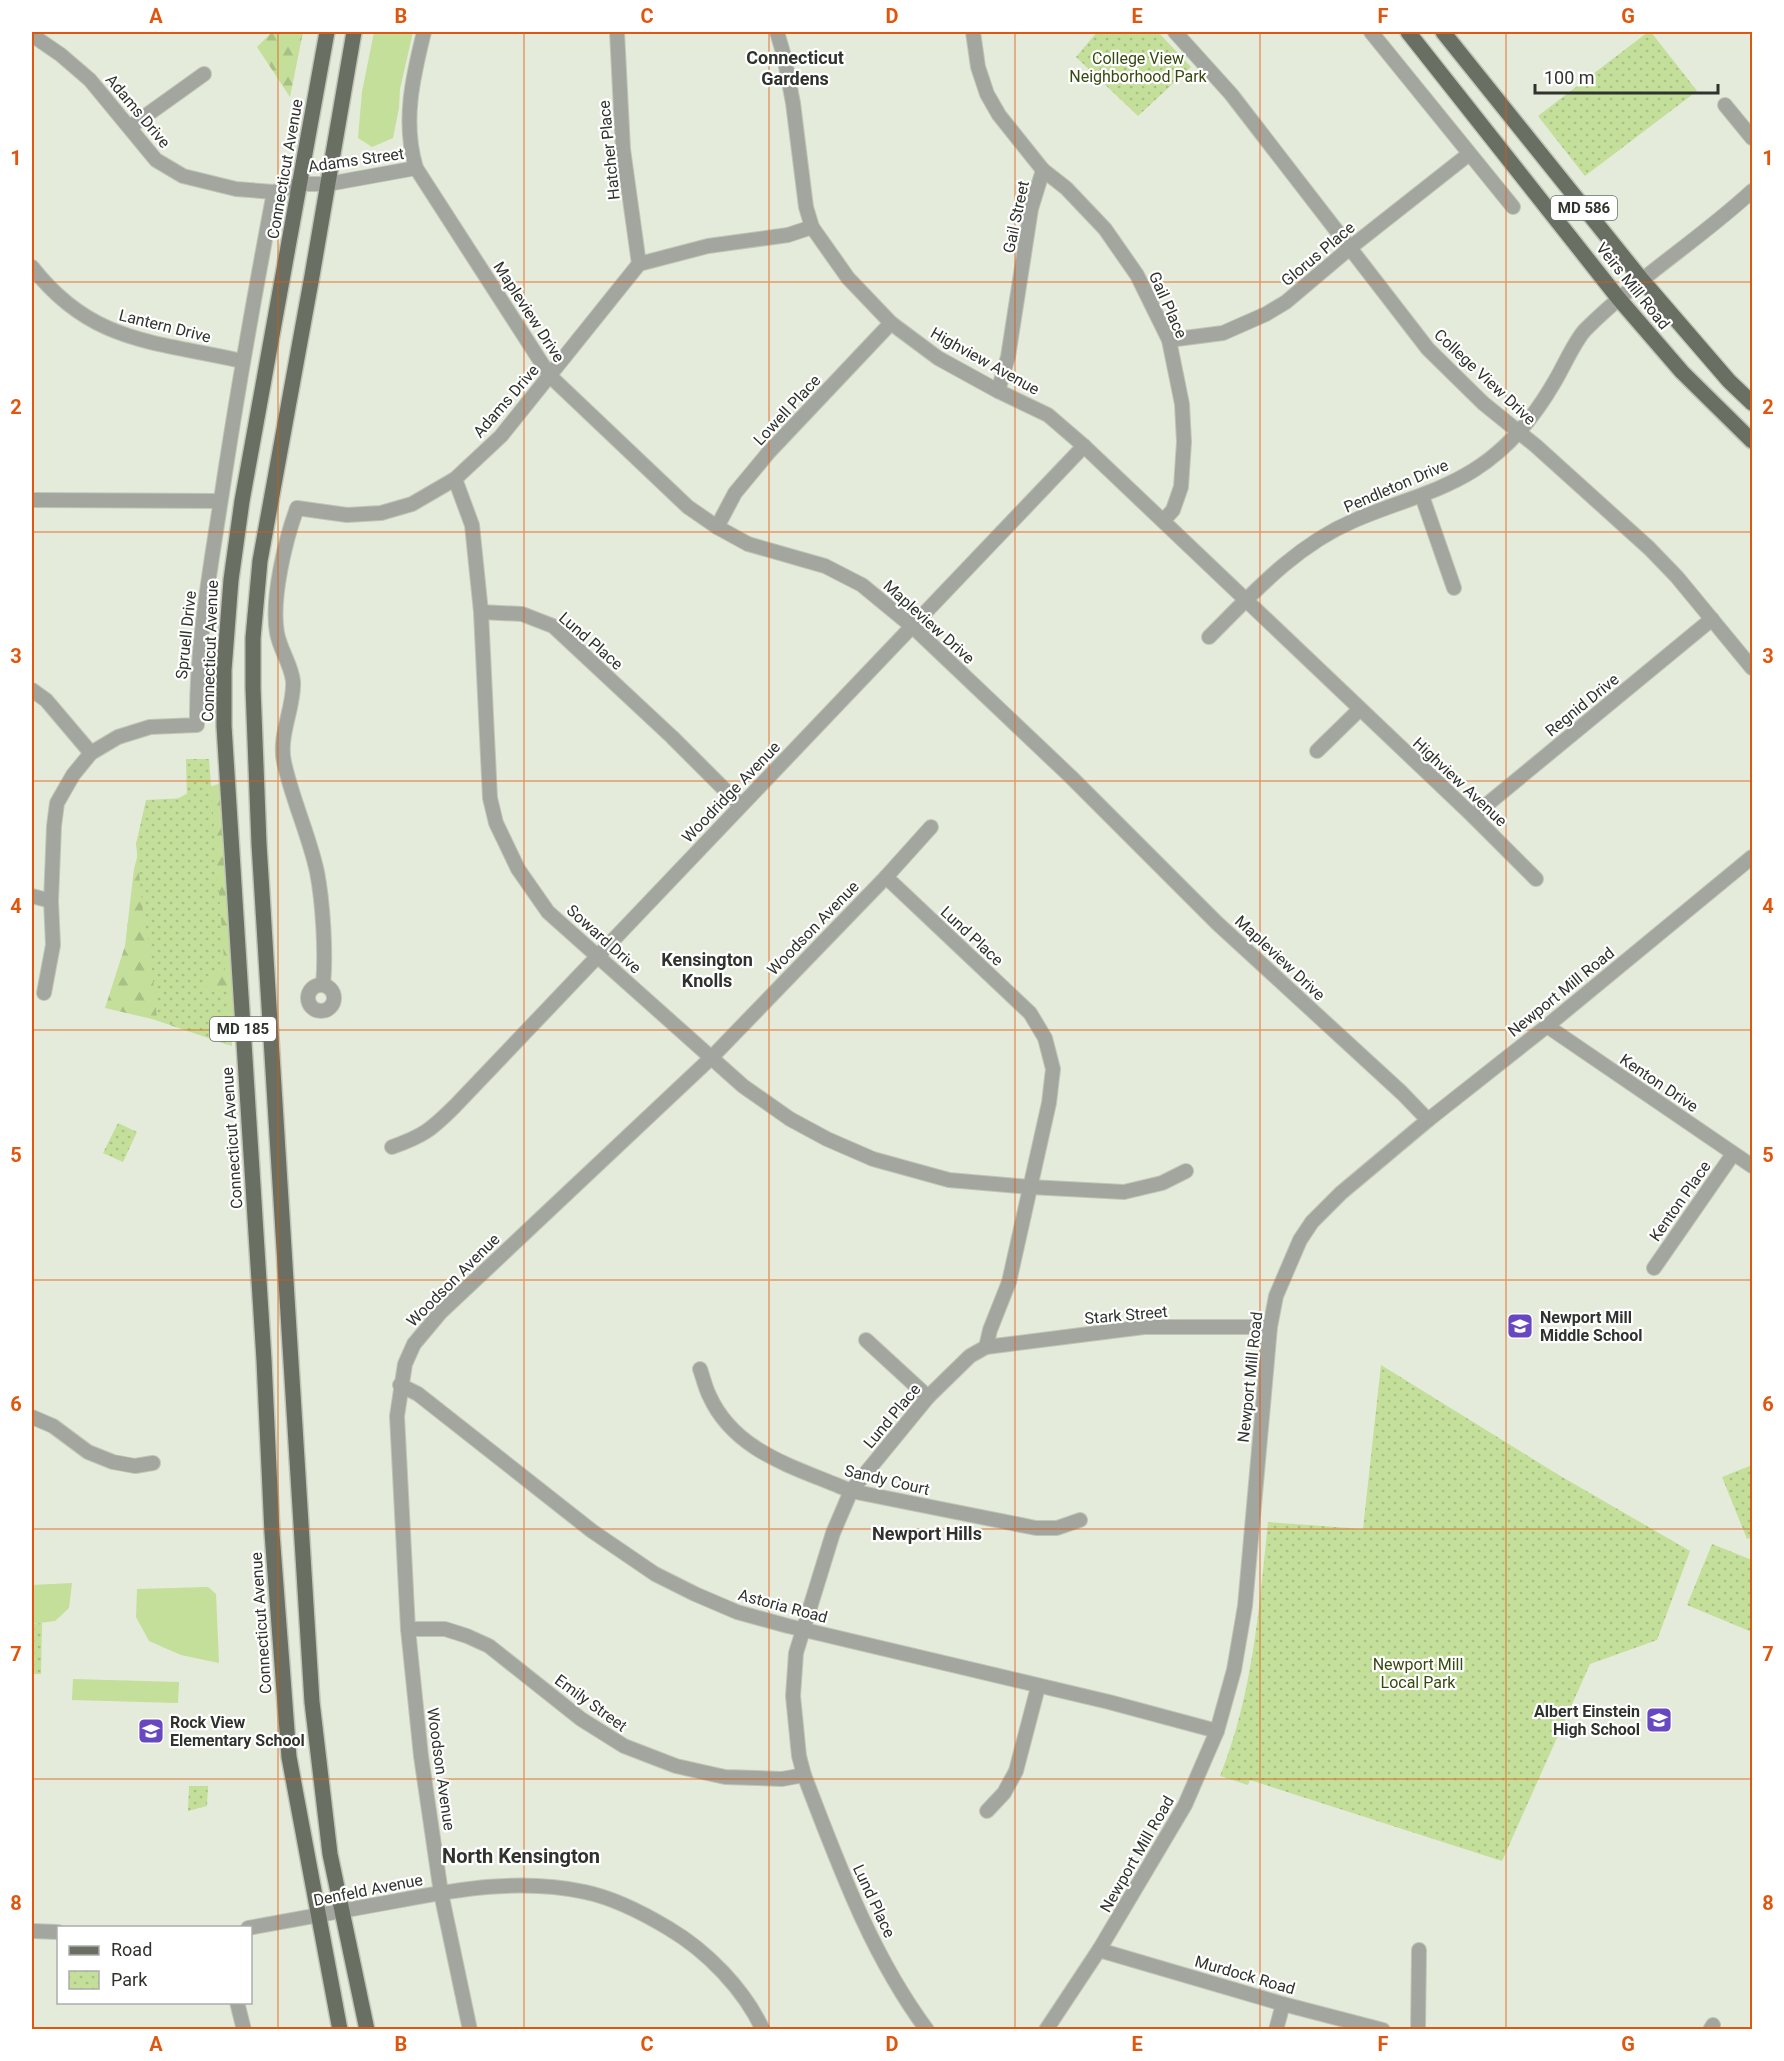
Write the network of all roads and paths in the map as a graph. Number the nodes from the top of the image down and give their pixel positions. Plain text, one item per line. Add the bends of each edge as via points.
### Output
1 (327, 32) edge
2 (354, 32) edge
3 (424, 32) edge
4 (616, 32) edge
5 (777, 32) edge
6 (973, 32) edge
7 (1175, 32) edge
8 (1371, 32) edge
9 (1408, 32) edge
10 (1443, 32) edge
11 (32, 35) edge
12 (204, 74) dead end
13 (1725, 105) dead end
14 (130, 127) junction
15 (1752, 138) edge
16 (1469, 154) junction
17 (416, 168) junction
18 (1043, 170) junction
19 (300, 184) junction
20 (328, 184) junction
21 (1752, 191) edge
22 (274, 192) junction
23 (1513, 207) dead end
24 (812, 227) junction
25 (1351, 247) junction
26 (639, 264) junction
27 (32, 267) edge
28 (1642, 280) junction
29 (1619, 299) junction
30 (891, 323) junction
31 (1168, 340) junction
32 (242, 361) junction
33 (550, 376) junction
34 (998, 391) junction
35 (1752, 403) edge
36 (1519, 434) junction
37 (1752, 441) edge
38 (1084, 446) junction
39 (455, 479) junction
40 (1422, 496) junction
41 (32, 500) edge
42 (220, 501) junction
43 (1164, 520) junction
44 (717, 527) junction
45 (1454, 588) dead end
46 (1245, 601) junction
47 (481, 612) junction
48 (1712, 619) junction
49 (913, 627) junction
50 (1209, 637) dead end
51 (1752, 668) edge
52 (32, 690) edge
53 (1359, 710) junction
54 (1317, 751) dead end
55 (91, 753) junction
56 (740, 805) junction
57 (1473, 816) junction
58 (931, 827) dead end
59 (1752, 857) edge
60 (886, 877) junction
61 (1536, 879) dead end
62 (32, 896) edge
63 (51, 901) junction
64 (597, 956) junction
65 (323, 986) dead end
66 (45, 993) dead end
67 (1547, 1026) junction
68 (712, 1057) junction
69 (1428, 1120) junction
70 (392, 1147) dead end
71 (1733, 1154) junction
72 (1752, 1166) edge
73 (1186, 1171) dead end
74 (1030, 1187) junction
75 (1654, 1268) dead end
76 (1270, 1327) junction
77 (866, 1340) dead end
78 (986, 1347) junction
79 (700, 1369) dead end
80 (400, 1385) junction
81 (928, 1397) junction
82 (32, 1417) edge
83 (153, 1462) dead end
84 (851, 1491) junction
85 (1080, 1520) dead end
86 (408, 1629) junction
87 (802, 1629) junction
88 (1038, 1687) junction
89 (1217, 1731) junction
90 (804, 1775) junction
91 (987, 1810) dead end
92 (441, 1893) junction
93 (342, 1911) junction
94 (317, 1916) junction
95 (252, 1927) edge
96 (32, 1931) edge
97 (57, 1932) edge
98 (1099, 1950) junction
99 (1419, 1950) dead end
100 (238, 2004) edge
101 (1283, 2004) junction
102 (244, 2030) edge
103 (340, 2030) edge
104 (367, 2030) edge
105 (470, 2030) edge
106 (763, 2030) edge
107 (927, 2030) edge
108 (1046, 2030) edge
109 (1276, 2030) edge
110 (1383, 2030) edge
111 (1418, 2030) edge

1 - 19 main road, Connecticut Avenue / MD 185
2 - 20 main road, MD 185
3 - 17 street via 412,80 409,122
4 - 26 street, Hatcher Place via 623,149
5 - 24 street, Highview Avenue via 793,103
6 - 18 street, Gail Street via 987,94
7 - 25 street, College View Drive via 1231,94
8 - 16 street
9 - 29 main road, Veirs Mill Road / MD 586
10 - 28 main road, Veirs Mill Road / MD 586
11 - 14 street, Adams Drive via 90,80
12 - 14 street
13 - 15 street
14 - 22 street, Adams Drive via 156,160 183,176 236,189
16 - 23 street
16 - 25 street, Glorus Place
17 - 20 street, Adams Street
17 - 33 street, Mapleview Drive
18 - 31 street, Gail Place via 1105,229 1137,275
18 - 34 street, Gail Street via 1031,209 1008,357
19 - 20 street, Adams Street
19 - 22 street, Adams Drive
19 - 94 main road, Connecticut Avenue / MD 185 via 234,557 225,726 272,1533 289,1757
20 - 93 main road, MD 185 via 260,561 252,688 312,1702 330,1854
21 - 28 street, Pendleton Drive via 1721,220
22 - 32 street, Spruell Drive
24 - 26 street via 788,235 708,246
24 - 30 street, Highview Avenue via 848,278
25 - 31 street, Glorus Place via 1266,314 1223,333
25 - 36 street, College View Drive via 1428,349
26 - 33 street, Adams Drive
27 - 32 street, Lantern Drive via 67,304 113,331 142,341
28 - 29 street, Pendleton Drive
28 - 35 main road, Veirs Mill Road / MD 586
29 - 36 street, Pendleton Drive via 1583,332 1544,400
29 - 37 main road, Veirs Mill Road / MD 586 via 1682,372
30 - 34 street, Highview Avenue via 938,358
30 - 44 street, Lowell Place via 769,452 735,492
31 - 43 street, Gail Place via 1182,404 1184,442 1181,487 1173,510
32 - 42 street, Spruell Drive
33 - 39 street, Adams Drive via 501,436
33 - 44 street, Mapleview Drive via 688,507
34 - 38 street, Highview Avenue via 1048,415
36 - 40 street, Pendleton Drive via 1474,470
36 - 48 street, College View Drive via 1649,548
38 - 43 street, Highview Avenue
38 - 49 street, Woodridge Avenue
39 - 47 street, Soward Drive via 472,525
39 - 65 street, Adams Drive via 412,504 381,513 347,515 297,508 288,533 276,603 277,634 293,683 283,760 317,872
40 - 45 street
40 - 46 street, Pendleton Drive via 1353,520 1316,540 1283,564
41 - 42 street
42 - 55 street, Spruell Drive via 196,680 197,724 150,727 118,736
43 - 46 street, Highview Avenue
44 - 49 street, Mapleview Drive via 748,544 846,576
46 - 50 street
46 - 53 street, Highview Avenue
47 - 56 street, Lund Place via 522,614 553,626
47 - 64 street, Soward Drive via 487,767 496,823 518,869 548,912
48 - 51 street, College View Drive
48 - 57 street, Regnid Drive
49 - 56 street, Woodridge Avenue
49 - 69 street, Mapleview Drive via 1217,923
52 - 55 street via 46,700
53 - 54 street
53 - 57 street, Highview Avenue
55 - 63 street, Spruell Drive via 57,803
56 - 64 street, Woodridge Avenue
57 - 61 street, Highview Avenue
58 - 60 street, Woodson Avenue
59 - 67 street, Newport Mill Road
60 - 68 street, Woodson Avenue
60 - 74 street, Lund Place via 1030,1013 1045,1038 1053,1070
62 - 63 street
63 - 66 street, Spruell Drive via 52,945
64 - 68 street, Soward Drive
64 - 70 street, Woodridge Avenue via 435,1126 420,1137
67 - 69 street, Newport Mill Road
67 - 71 street, Kenton Drive
68 - 74 street, Soward Drive via 743,1086 790,1119 873,1159 949,1179
68 - 80 street, Woodson Avenue via 440,1313 414,1344
69 - 76 street, Newport Mill Road via 1341,1192 1312,1222 1284,1273
71 - 72 street, Kenton Drive
71 - 75 street, Kenton Place
73 - 74 street, Soward Drive via 1162,1183 1124,1192
74 - 78 street, Lund Place via 1009,1282
76 - 78 street, Stark Street via 1144,1326
76 - 89 street, Newport Mill Road via 1245,1606 1234,1670
77 - 81 street
78 - 81 street, Lund Place via 970,1356
79 - 84 street, Sandy Court via 709,1396 741,1438 767,1455
80 - 86 street, Woodson Avenue via 397,1416
80 - 87 street, Astoria Road via 418,1394 592,1531 655,1574 737,1612
81 - 84 street, Lund Place
82 - 83 street via 53,1426 88,1452 113,1462 135,1466
84 - 85 street, Sandy Court via 1036,1528 1057,1528
84 - 87 street, Lund Place
86 - 90 street, Emily Street via 445,1629 489,1646 582,1719 624,1746 676,1766 725,1777 782,1779
86 - 92 street, Woodson Avenue
87 - 88 street, Astoria Road
87 - 90 street, Lund Place via 793,1696
88 - 89 street, Astoria Road
88 - 91 street via 1016,1771 1004,1793
89 - 98 street, Newport Mill Road via 1185,1805
90 - 107 street, Lund Place via 850,1894 887,1967
92 - 93 street, Denfeld Avenue
92 - 105 street, Woodson Avenue
92 - 106 street, Denfeld Avenue via 478,1886 531,1884 586,1892 642,1913 688,1940 725,1975
93 - 94 street, Denfeld Avenue
93 - 104 main road, MD 185
94 - 95 street, Denfeld Avenue
94 - 103 main road, Connecticut Avenue / MD 185
96 - 97 street
98 - 101 street, Murdock Road
98 - 108 street, Newport Mill Road
99 - 111 street
100 - 102 street
101 - 109 street
101 - 110 street, Murdock Road

